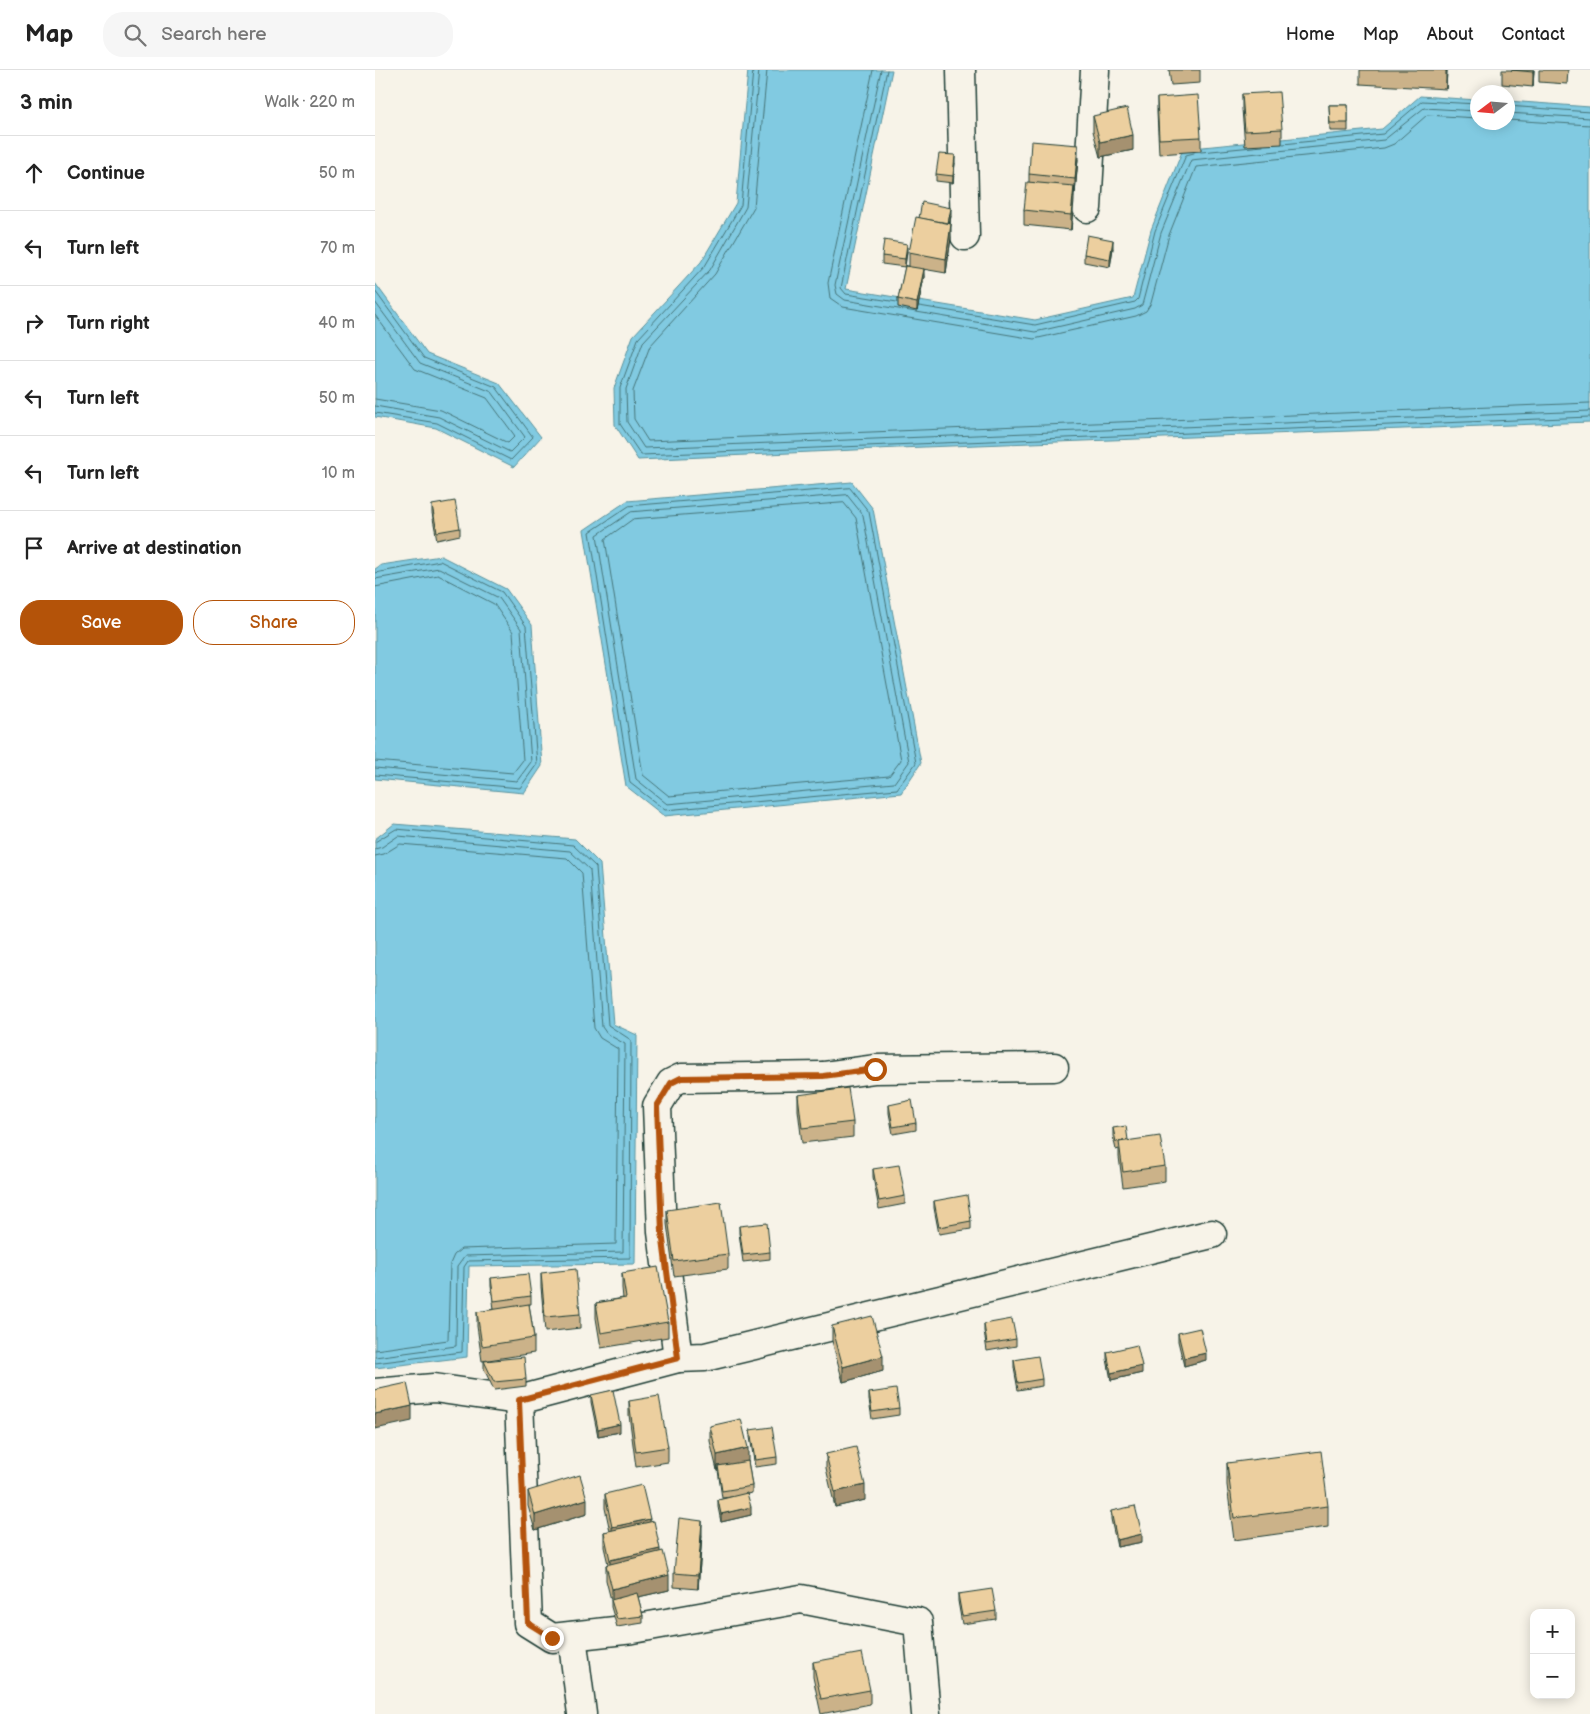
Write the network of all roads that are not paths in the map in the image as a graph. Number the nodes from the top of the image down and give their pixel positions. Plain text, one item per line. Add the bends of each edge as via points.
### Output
1 (961, 70) edge
2 (1095, 70) edge
3 (1087, 208) dead end
4 (965, 236) dead end
5 (1054, 1067) dead end
6 (1212, 1234) dead end
7 (678, 1358) junction
8 (375, 1393) edge
9 (519, 1400) junction
10 (572, 1636) junction
11 (582, 1714) edge
12 (926, 1714) edge

1 - 4 street
2 - 3 street
5 - 7 street via 875,1069 823,1076 681,1078 671,1083 657,1106 662,1232
6 - 7 street via 705,1357
7 - 9 street
8 - 9 street via 434,1388
9 - 10 street via 528,1623 552,1638
10 - 11 street
10 - 12 street via 633,1630 801,1599 918,1622

